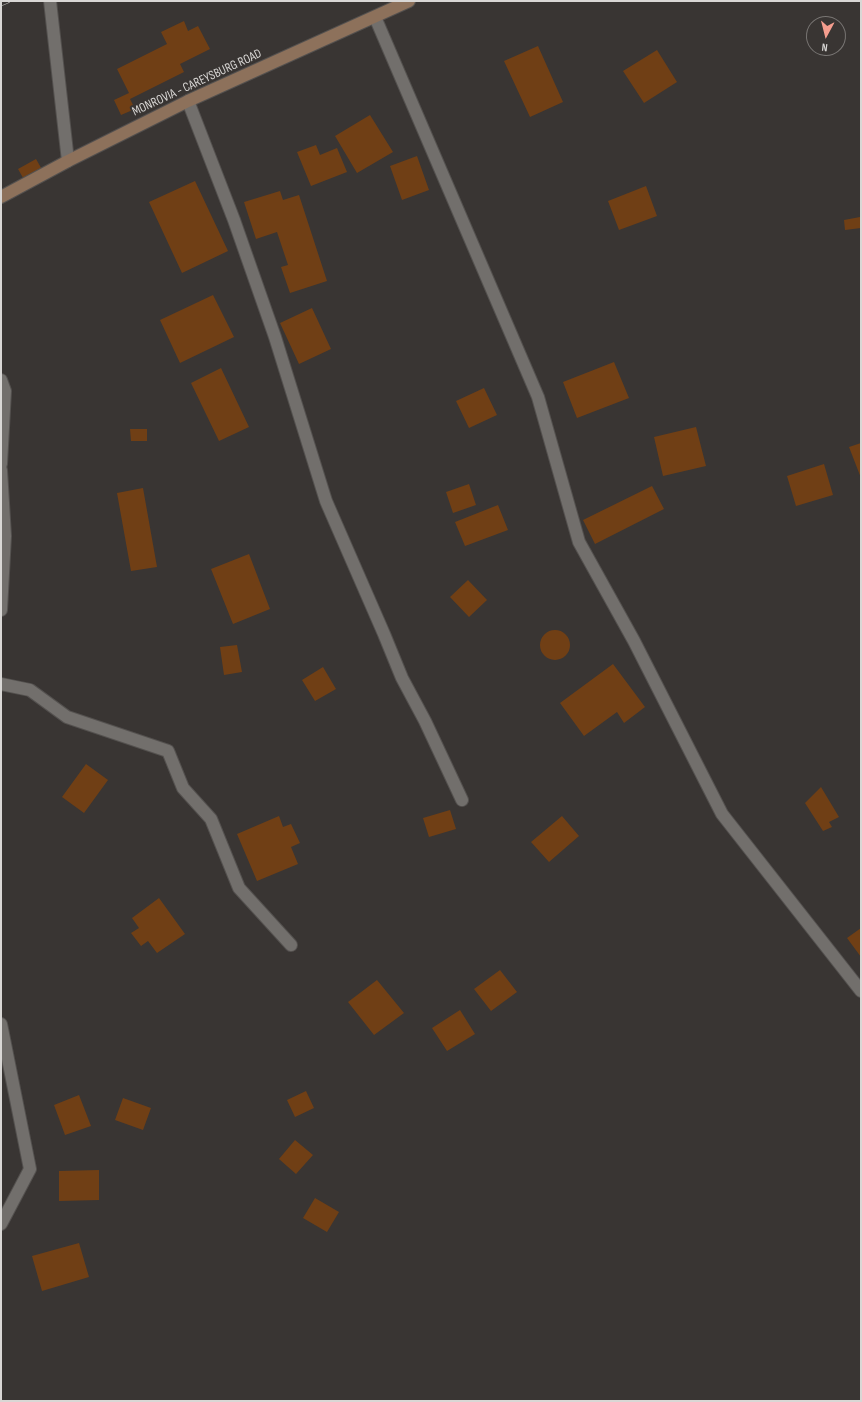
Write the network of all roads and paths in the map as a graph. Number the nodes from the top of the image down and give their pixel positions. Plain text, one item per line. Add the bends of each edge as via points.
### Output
1 (50, 1) edge
2 (409, 1) edge
3 (376, 17) junction
4 (188, 101) junction
5 (68, 161) junction
6 (1, 197) edge
7 (1, 380) edge
8 (1, 464) edge
9 (1, 470) edge
10 (1, 610) edge
11 (1, 684) edge
12 (462, 800) dead end
13 (291, 945) dead end
14 (861, 991) edge
15 (1, 1024) edge
16 (1, 1224) edge

1 - 5 street
2 - 3 main road, MONROVIA - CAREYSBURG ROAD
3 - 4 main road, MONROVIA - CAREYSBURG ROAD
3 - 14 street via 538,397 580,542 634,641 722,814
4 - 5 main road, MONROVIA - CAREYSBURG ROAD
4 - 12 street via 234,220 272,330 326,501 402,678 425,720
5 - 6 main road, MONROVIA - CAREYSBURG ROAD
7 - 8 street via 5,391
9 - 10 street via 5,536
11 - 13 street via 30,690 67,717 168,751 183,788 211,819 239,888
15 - 16 street via 30,1169

